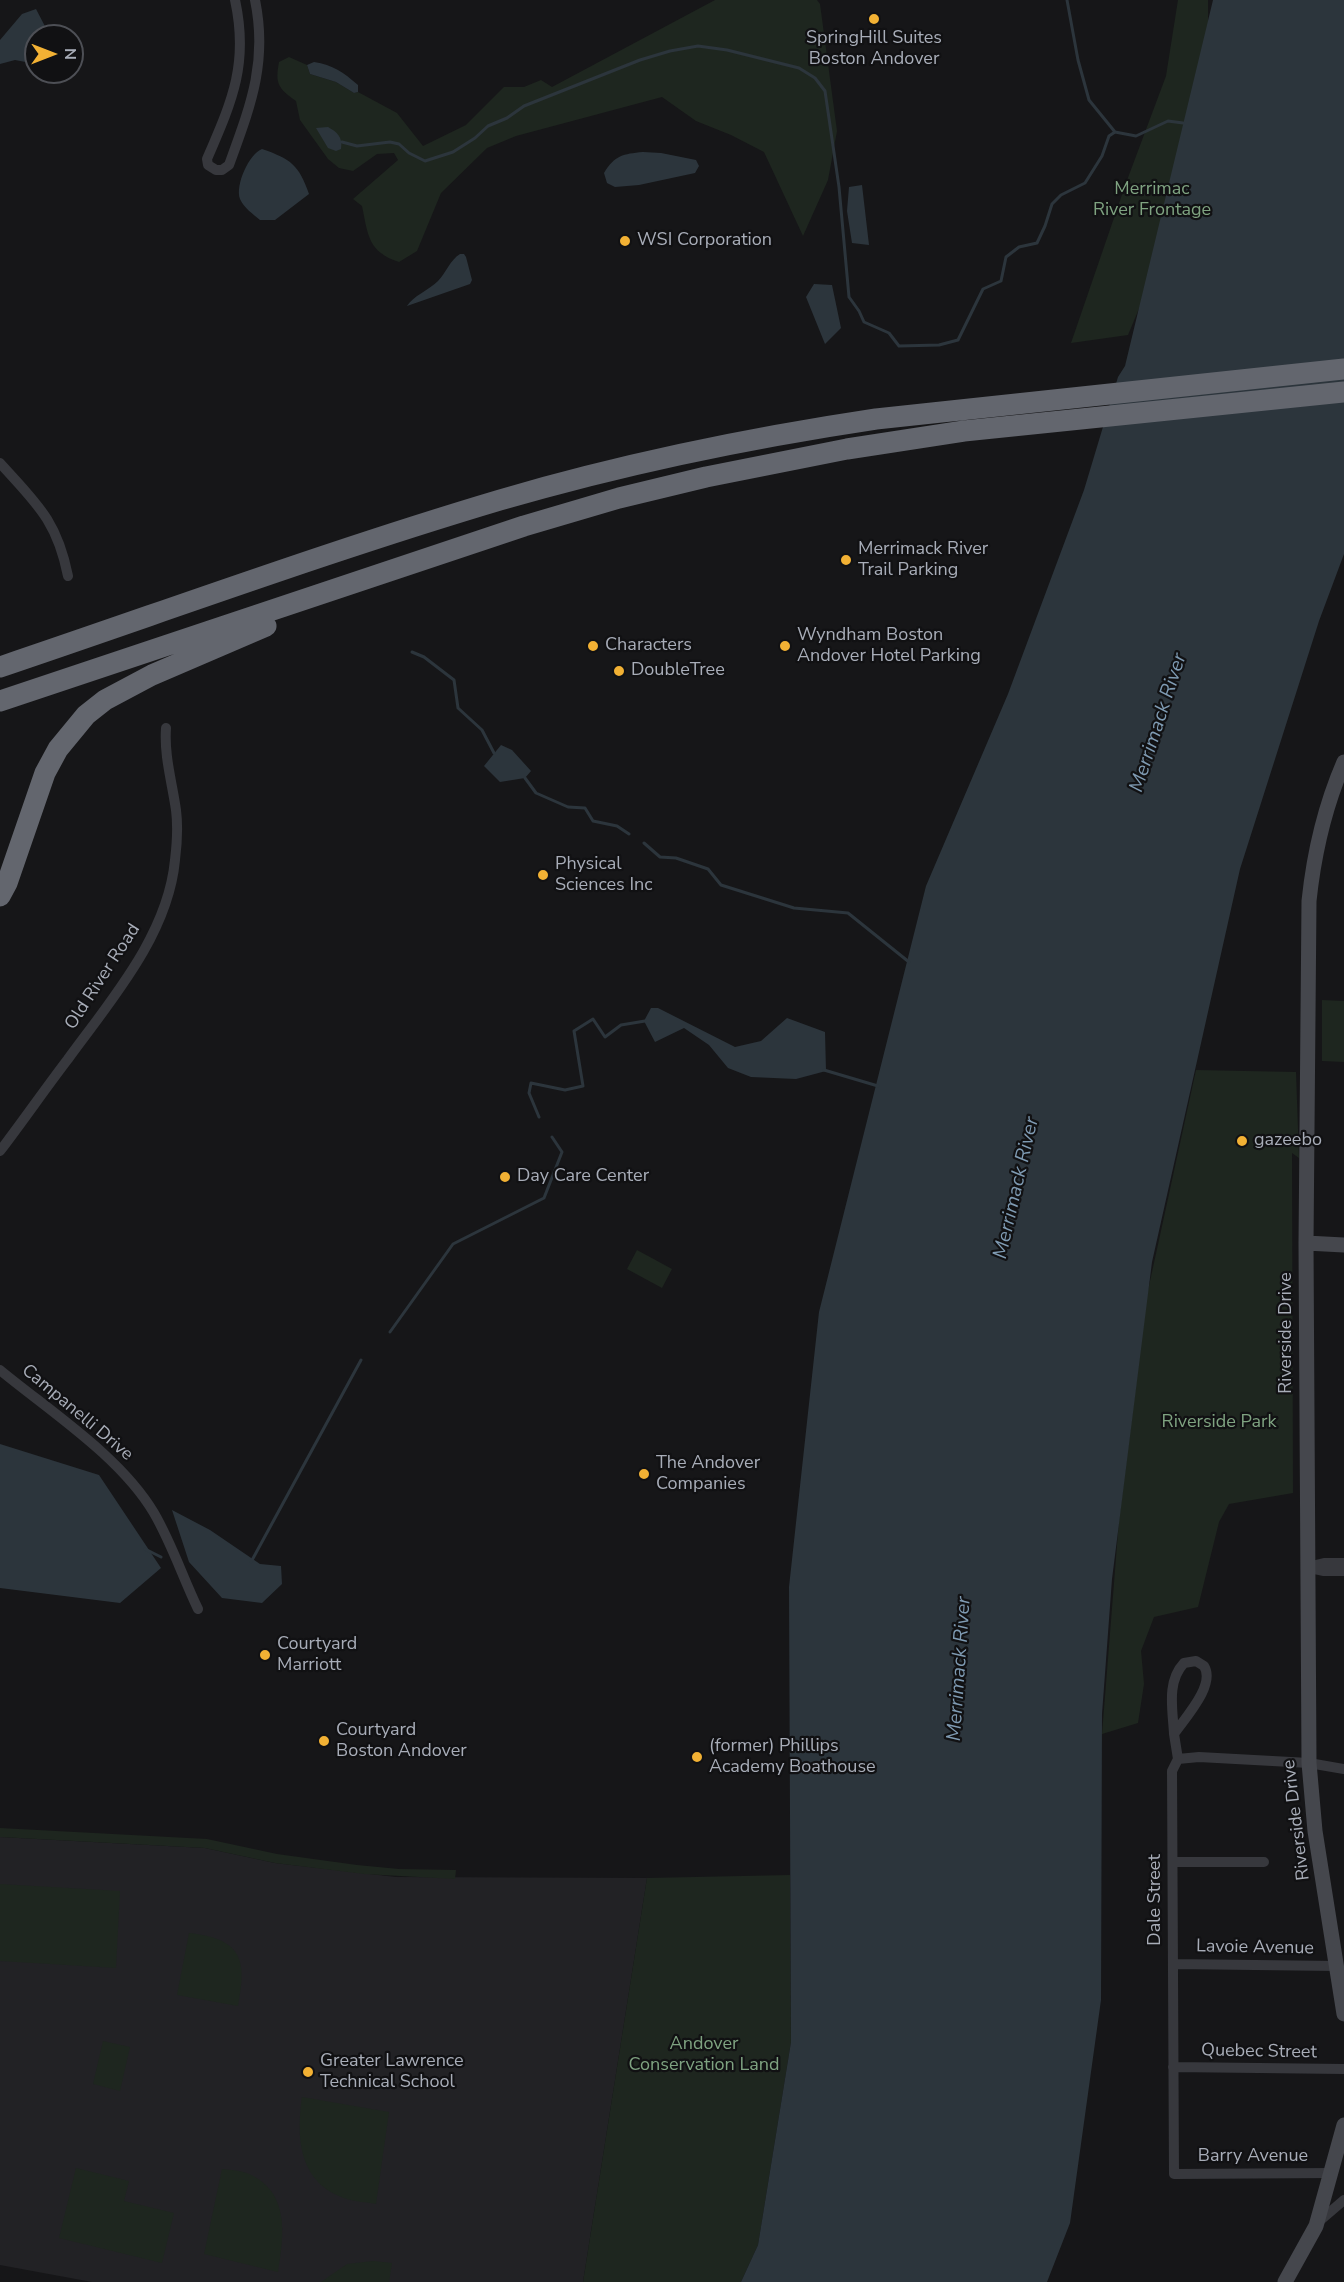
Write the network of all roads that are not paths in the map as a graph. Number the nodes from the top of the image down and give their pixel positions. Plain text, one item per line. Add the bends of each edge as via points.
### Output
1 (235, 0) edge
2 (255, 0) edge
3 (1344, 369) edge
4 (1344, 392) edge
5 (0, 463) edge
6 (380, 573) junction
7 (68, 576) dead end
8 (0, 667) edge
9 (0, 701) edge
10 (166, 728) dead end
11 (1344, 762) edge
12 (0, 896) edge
13 (0, 1151) edge
14 (1306, 1243) junction
15 (1344, 1245) edge
16 (0, 1370) edge
17 (1344, 1563) edge
18 (1307, 1567) junction
19 (1344, 1571) edge
20 (198, 1609) dead end
21 (1174, 1734) junction
22 (1178, 1759) junction
23 (1309, 1763) junction
24 (1344, 1769) edge
25 (1173, 1862) junction
26 (1264, 1862) dead end
27 (1173, 1964) junction
28 (1337, 1966) junction
29 (1344, 2014) edge
30 (1173, 2067) junction
31 (1344, 2070) edge
32 (1344, 2125) edge
33 (1332, 2173) junction
34 (1174, 2174) joint
35 (1344, 2200) edge
36 (1316, 2225) junction
37 (1285, 2282) edge

1 - 2 street via 241,32 238,78 207,159 208,165 216,170 229,165 249,111 261,45
3 - 8 highway via 926,413 683,454 570,481 417,526
4 - 6 highway via 964,431 847,449 706,477 573,511
5 - 7 street via 43,510 63,554
6 - 9 highway
6 - 12 highway via 152,675 86,715 58,749 45,773
10 - 13 street, Old River Road via 177,833 170,887 153,934 117,991
11 - 14 main road, Riverside Drive via 1328,803 1309,901
14 - 15 main road
14 - 18 main road, Riverside Drive
16 - 20 street, Campanelli Drive via 128,1477 154,1513
17 - 18 street
18 - 19 street
18 - 23 main road, Riverside Drive
21 - 21 street via 1174,1681 1184,1663 1196,1661 1206,1668 1207,1681
21 - 22 street
22 - 23 street
22 - 25 street, Dale Street via 1172,1771
23 - 24 street
23 - 28 main road, Riverside Drive via 1315,1831
25 - 26 street
25 - 27 street, Dale Street
27 - 28 street, Lavoie Avenue
27 - 30 street, Dale Street
28 - 29 main road, Riverside Drive
30 - 31 street, Quebec Street
30 - 34 street, Dale Street
32 - 33 main road
33 - 34 street, Barry Avenue
33 - 36 main road
35 - 36 street
36 - 37 main road

